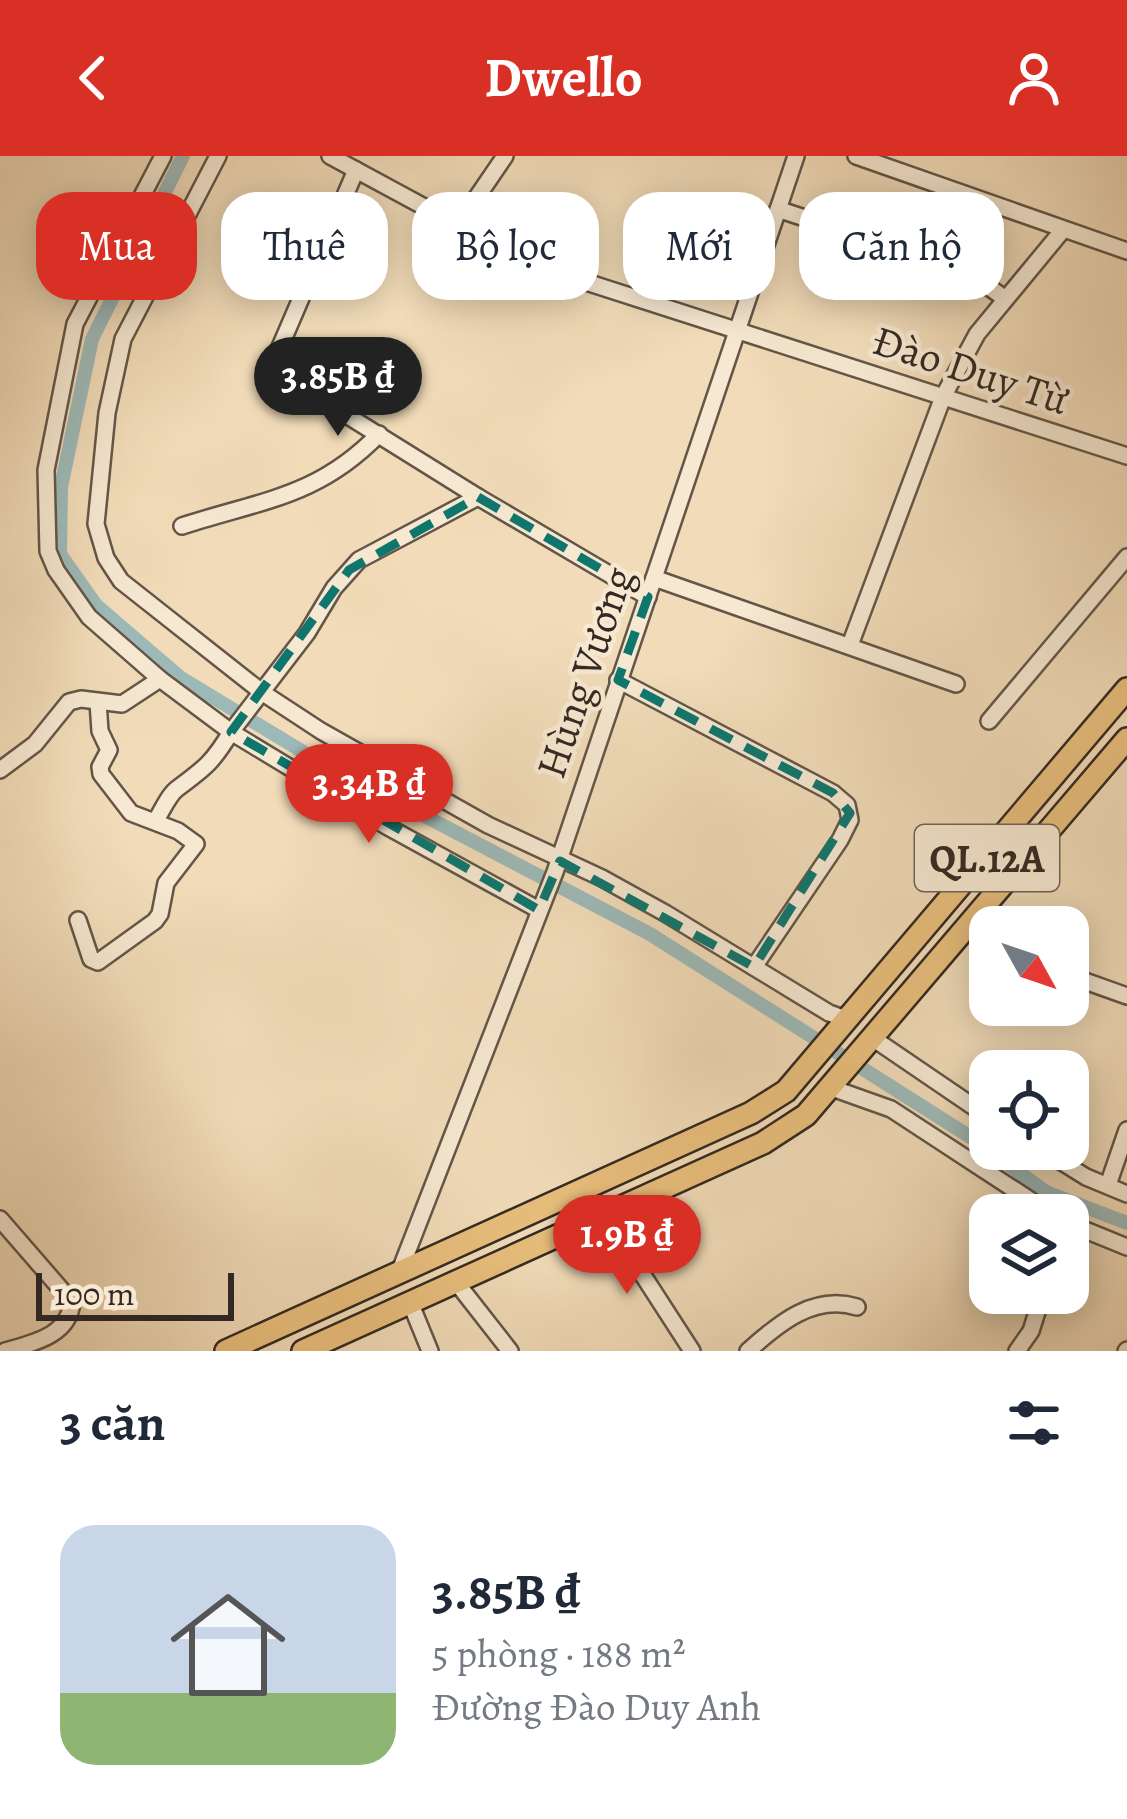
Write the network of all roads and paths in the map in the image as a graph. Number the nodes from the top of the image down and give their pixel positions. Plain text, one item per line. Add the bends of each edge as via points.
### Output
1 (163, 156) edge
2 (218, 156) edge
3 (330, 156) edge
4 (505, 156) edge
5 (796, 156) edge
6 (856, 156) edge
7 (356, 170) junction
8 (480, 192) edge
9 (412, 200) edge
10 (778, 209) junction
11 (1062, 231) junction
12 (1127, 251) edge
13 (599, 287) edge
14 (1005, 299) junction
15 (737, 333) junction
16 (943, 397) junction
17 (379, 434) junction
18 (1127, 456) edge
19 (478, 497) junction
20 (182, 526) dead end
21 (1127, 556) edge
22 (654, 578) junction
23 (648, 596) junction
24 (850, 644) junction
25 (160, 679) junction
26 (618, 680) junction
27 (956, 684) dead end
28 (1127, 689) edge
29 (262, 694) junction
30 (98, 703) junction
31 (989, 721) dead end
32 (232, 730) junction
33 (1127, 739) edge
34 (0, 770) edge
35 (1033, 805) junction
36 (156, 820) junction
37 (1056, 826) junction
38 (557, 866) junction
39 (998, 906) edge
40 (540, 907) junction
41 (79, 920) dead end
42 (969, 940) edge
43 (754, 967) junction
44 (1089, 982) edge
45 (1127, 996) edge
46 (846, 1023) junction
47 (871, 1043) junction
48 (837, 1083) junction
49 (969, 1105) edge
50 (1127, 1130) edge
51 (654, 1158) junction
52 (1080, 1170) edge
53 (1108, 1185) junction
54 (666, 1188) junction
55 (1127, 1193) edge
56 (1021, 1194) edge
57 (604, 1215) junction
58 (0, 1219) edge
59 (1089, 1233) edge
60 (1127, 1247) edge
61 (399, 1273) junction
62 (456, 1282) junction
63 (410, 1302) junction
64 (857, 1307) dead end
65 (1036, 1314) edge
66 (4, 1351) edge
67 (226, 1351) edge
68 (303, 1351) edge
69 (430, 1351) edge
70 (510, 1351) edge
71 (692, 1351) edge
72 (748, 1351) edge
73 (1017, 1351) edge

1 - 25 street via 79,313 44,488 56,570 83,612
2 - 29 street via 123,339 96,524 121,581
3 - 7 street, Đào Duy Từ
4 - 8 street
5 - 10 street, Hùng Vương
6 - 11 street
7 - 9 street, Đào Duy Từ
7 - 17 street via 271,368
10 - 14 street via 936,261
10 - 15 street, Hùng Vương
11 - 12 street
11 - 14 street
13 - 15 street, Đào Duy Từ
14 - 16 street
15 - 16 street, Đào Duy Từ
15 - 22 street, Hùng Vương
16 - 18 street, Đào Duy Từ
16 - 24 street
17 - 19 street
17 - 20 street via 326,478
19 - 23 street
19 - 29 street via 359,560
21 - 31 street
22 - 23 street, Hùng Vương
22 - 24 street
23 - 26 street, Hùng Vương
24 - 27 street
25 - 30 street via 130,702
25 - 32 street
26 - 38 street, Hùng Vương
26 - 43 street via 847,805 840,840
28 - 35 highway, QL.12A
29 - 32 street
29 - 38 street
30 - 34 street via 68,702 35,744
30 - 36 street via 109,750 101,774 131,813
32 - 36 street
32 - 40 street via 388,827
33 - 37 highway, QL.12A
35 - 37 highway
35 - 46 highway, QL.12A
36 - 41 street via 196,844 164,888 155,921 96,962
37 - 39 highway, QL.12A
38 - 40 street, Hùng Vương
38 - 43 street via 602,878
40 - 61 street, Hùng Vương
42 - 47 highway, QL.12A
43 - 46 street
44 - 45 street
46 - 51 highway, QL.12A via 786,1091
47 - 48 highway, QL.12A
47 - 49 street
48 - 54 highway, QL.12A via 764,1142
48 - 56 street
50 - 53 street
51 - 54 highway
51 - 61 highway, QL.12A
52 - 53 street
53 - 55 street
54 - 57 highway, QL.12A
57 - 62 highway, QL.12A
57 - 71 street
58 - 66 street via 73,1308 59,1330
59 - 60 street
61 - 63 highway
61 - 67 highway, QL.12A
62 - 63 highway, QL.12A
62 - 70 street
63 - 68 highway, QL.12A
63 - 69 street
64 - 72 street via 838,1302 787,1318
65 - 73 street

